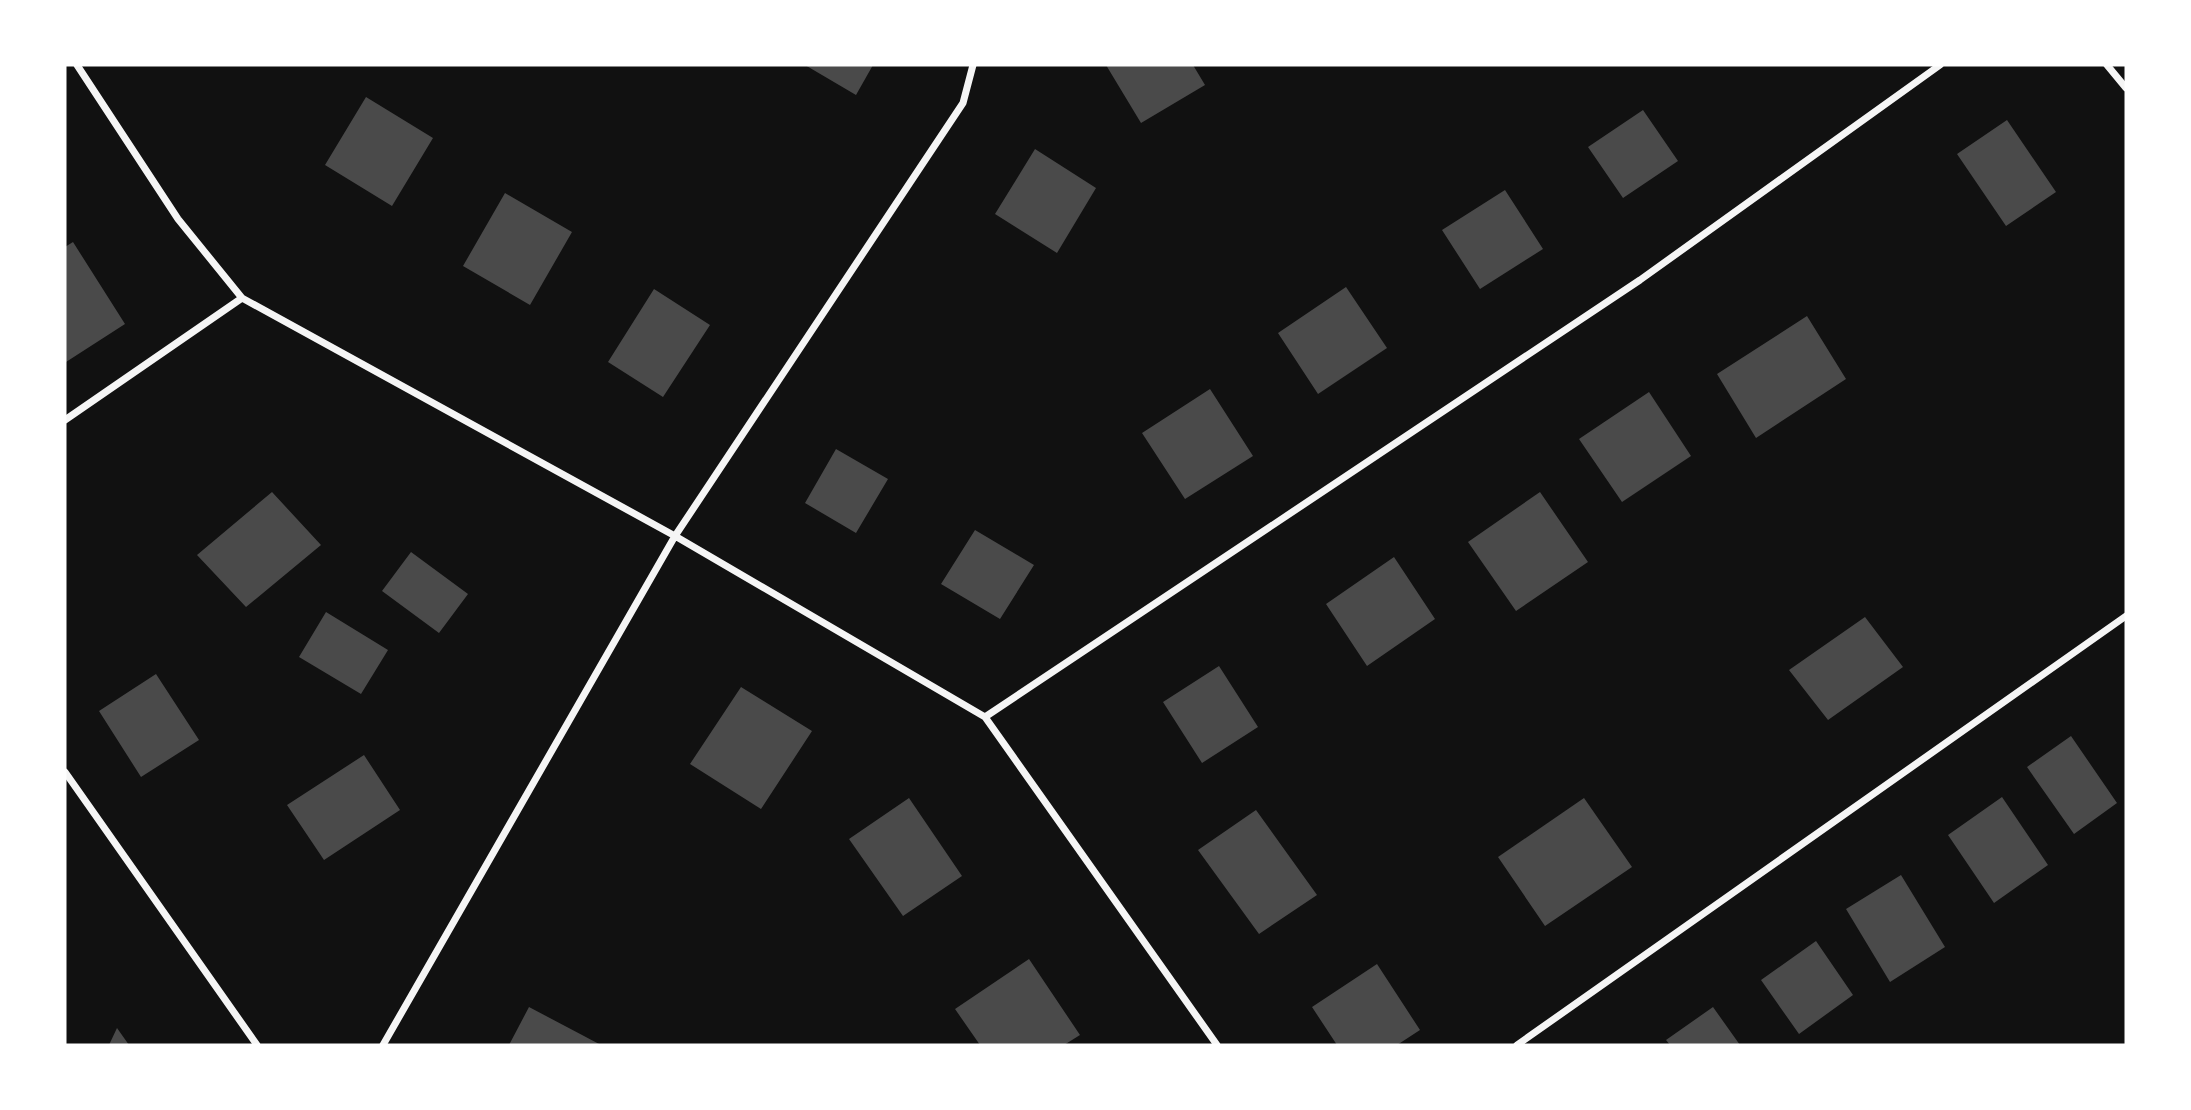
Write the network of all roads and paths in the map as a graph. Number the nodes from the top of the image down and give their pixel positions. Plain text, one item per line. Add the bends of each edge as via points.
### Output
1 (77, 65) edge
2 (973, 65) edge
3 (1940, 65) edge
4 (2107, 65) edge
5 (2126, 88) edge
6 (242, 298) junction
7 (65, 420) edge
8 (675, 536) junction
9 (2126, 616) edge
10 (985, 717) junction
11 (65, 772) edge
12 (257, 1045) edge
13 (383, 1045) edge
14 (1217, 1045) edge
15 (1517, 1045) edge

1 - 6 street via 178,219
2 - 8 street via 963,103
3 - 10 street via 1640,280
4 - 5 street
6 - 7 street
6 - 8 street
8 - 10 street
8 - 13 street
9 - 15 street
10 - 14 street
11 - 12 street

